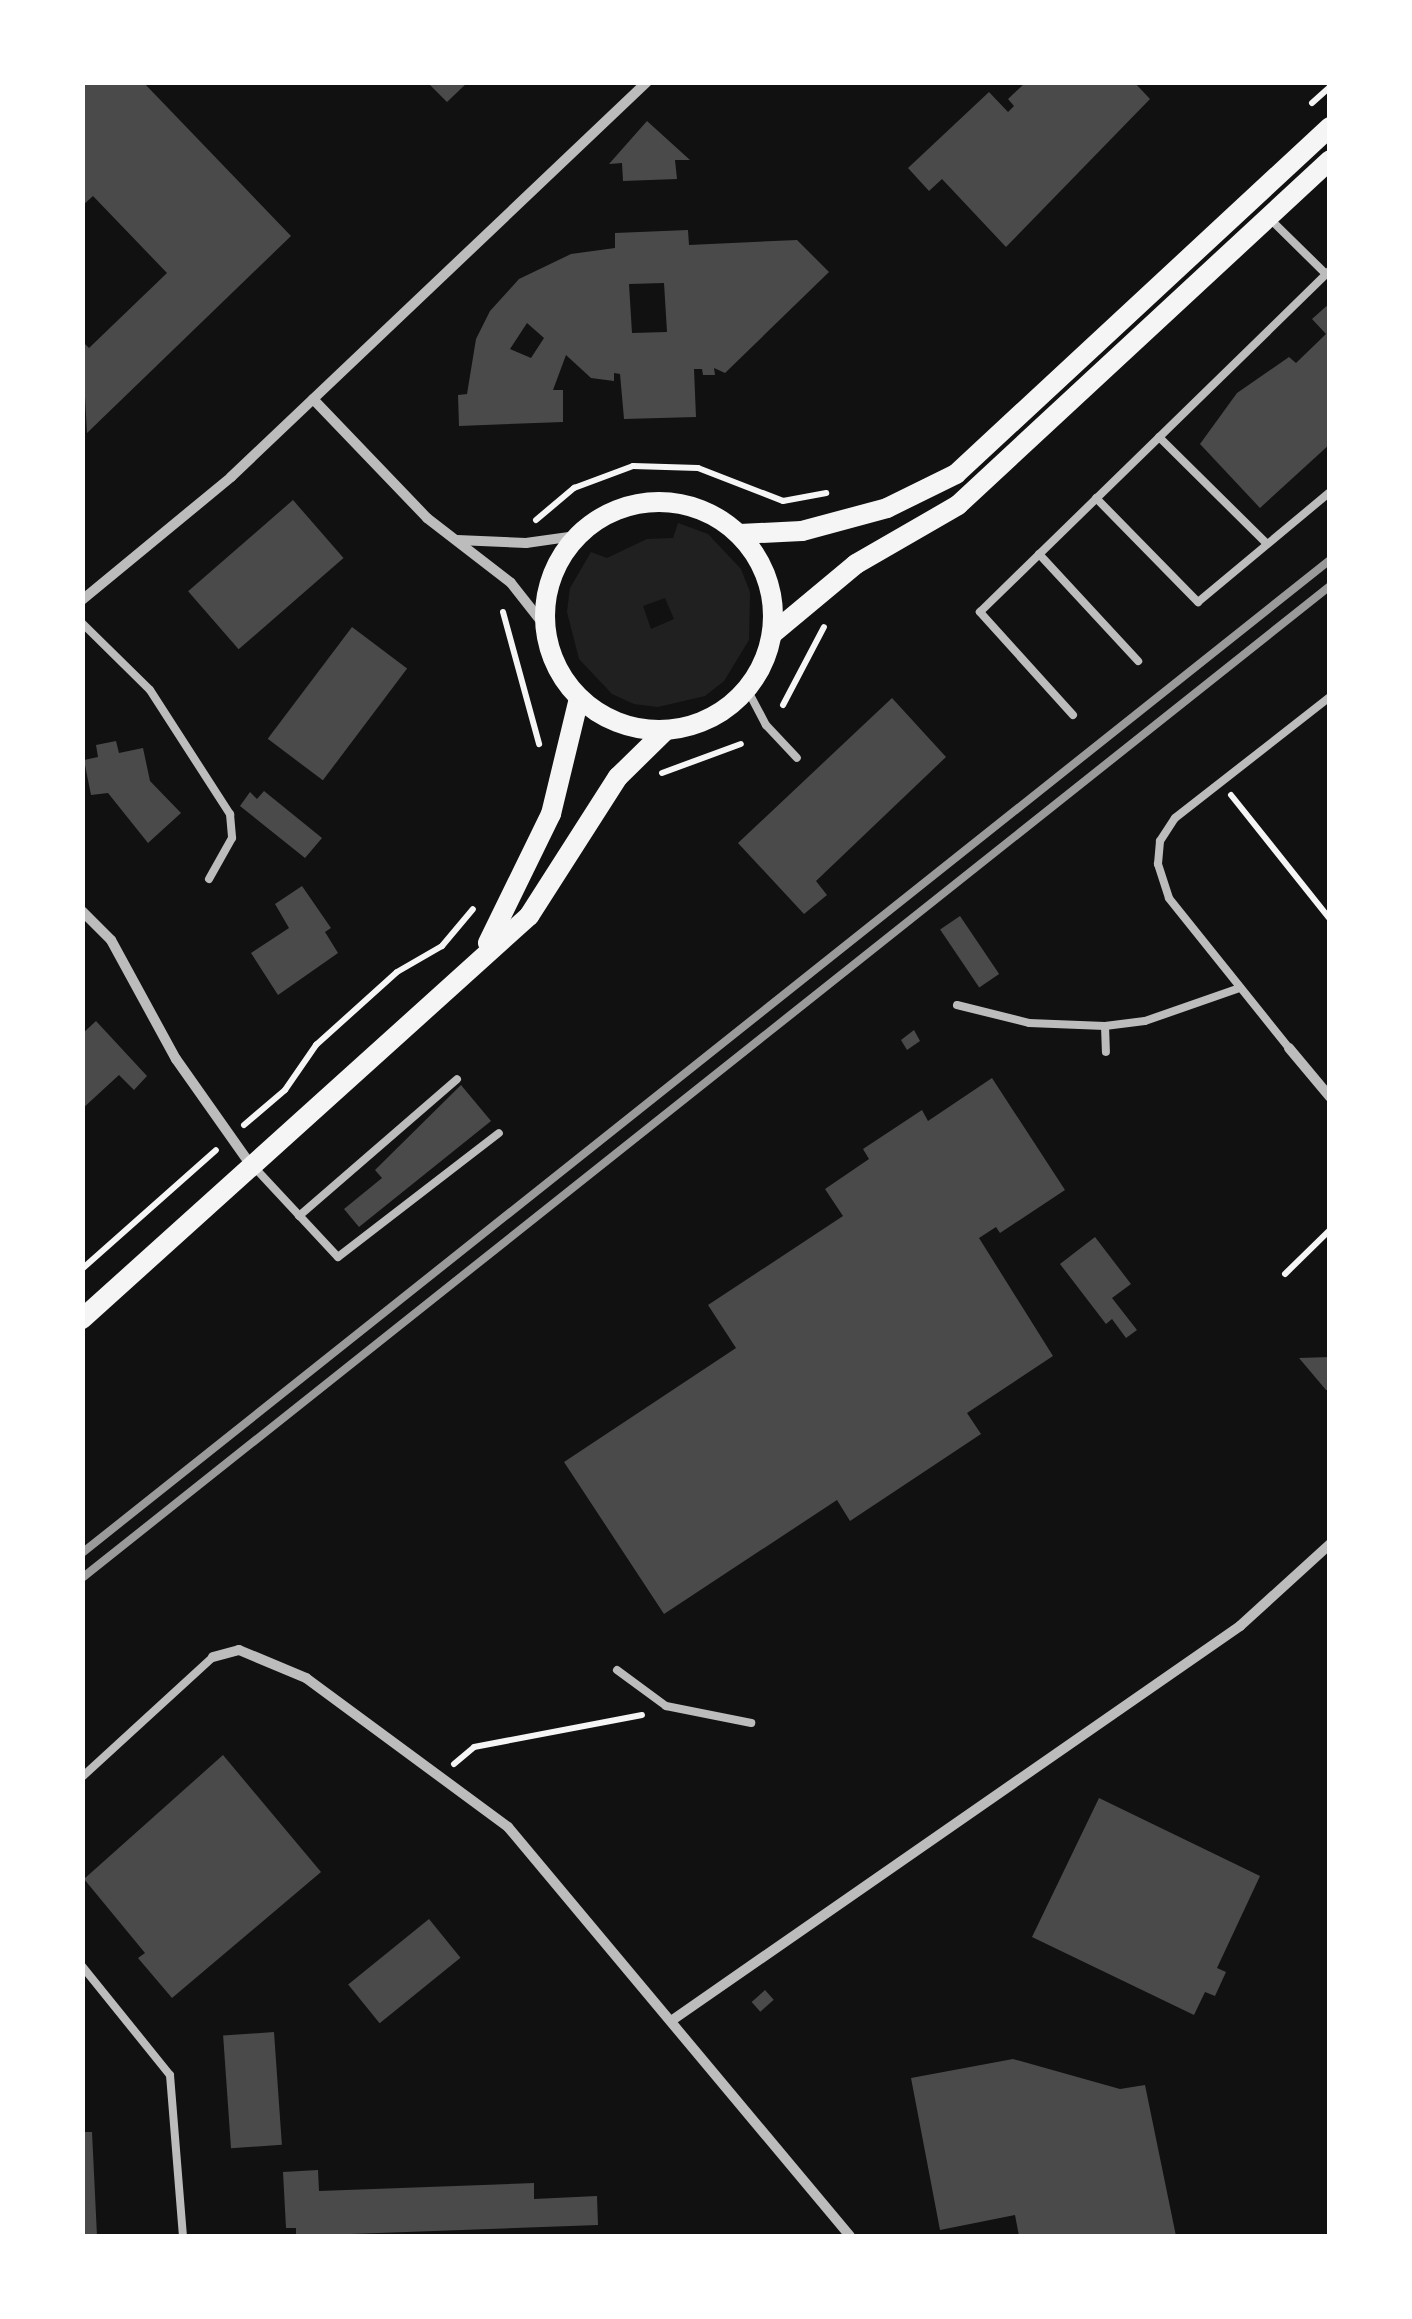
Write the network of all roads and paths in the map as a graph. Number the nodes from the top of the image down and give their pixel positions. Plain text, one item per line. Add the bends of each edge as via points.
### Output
1 (646, 82) edge
2 (1330, 87) edge
3 (1301, 114) dead end
4 (1330, 126) edge
5 (1330, 160) edge
6 (1268, 218) junction
7 (1328, 272) edge
8 (313, 400) junction
9 (1159, 437) junction
10 (839, 491) dead end
11 (1330, 492) edge
12 (1096, 498) junction
13 (532, 523) dead end
14 (740, 534) junction
15 (576, 536) junction
16 (456, 540) junction
17 (1267, 544) junction
18 (1039, 554) junction
19 (82, 600) edge
20 (501, 606) dead end
21 (82, 623) edge
22 (544, 625) junction
23 (822, 630) dead end
24 (772, 634) junction
25 (1138, 661) dead end
26 (747, 689) junction
27 (1330, 696) edge
28 (579, 698) junction
29 (783, 706) dead end
30 (1073, 715) dead end
31 (666, 730) junction
32 (741, 744) dead end
33 (797, 758) dead end
34 (538, 764) dead end
35 (651, 779) dead end
36 (1220, 782) junction
37 (210, 879) dead end
38 (476, 905) dead end
39 (82, 911) edge
40 (1330, 919) edge
41 (485, 950) junction
42 (1240, 988) junction
43 (957, 1005) dead end
44 (1105, 1026) junction
45 (1289, 1048) joint
46 (1106, 1052) dead end
47 (457, 1078) dead end
48 (1330, 1097) edge
49 (499, 1133) dead end
50 (230, 1138) junction
51 (250, 1164) junction
52 (299, 1216) junction
53 (1330, 1230) edge
54 (82, 1268) edge
55 (1285, 1274) dead end
56 (82, 1319) edge
57 (1330, 1544) edge
58 (212, 1657) joint
59 (617, 1670) dead end
60 (666, 1706) junction
61 (751, 1723) dead end
62 (443, 1774) junction
63 (82, 1778) edge
64 (83, 1968) edge
65 (671, 2022) junction
66 (183, 2236) edge
67 (850, 2236) edge

1 - 8 street
2 - 3 path
4 - 14 main road via 956,474 887,508 802,530
5 - 6 main road
6 - 7 lane
6 - 24 main road via 958,505 856,564
7 - 9 lane
8 - 16 street
8 - 19 street
9 - 12 lane
9 - 17 lane
10 - 13 path via 783,501 698,468 633,466 574,488
11 - 17 lane
12 - 17 lane via 1198,602
12 - 18 lane
14 - 15 main road via 711,512 676,502 622,508
14 - 24 main road via 761,563 772,598
15 - 16 street via 526,543
15 - 22 main road via 557,562
16 - 22 street via 511,584
18 - 25 lane
18 - 30 lane via 980,612
20 - 34 path via 534,710
21 - 37 lane via 158,700 230,814 232,838
22 - 28 main road via 550,652
23 - 29 path
24 - 26 main road
26 - 31 main road via 710,717
26 - 33 lane via 766,725
27 - 36 lane
28 - 31 main road via 634,728
28 - 41 main road via 551,814
31 - 41 main road via 618,777 529,916
32 - 35 path
36 - 40 path
36 - 42 lane via 1174,818 1160,842 1158,864 1169,898
38 - 50 path via 442,946 397,972 316,1045 285,1090
39 - 50 street via 110,940
41 - 51 main road
42 - 44 lane via 1145,1021
42 - 45 lane
43 - 44 lane via 1029,1023
44 - 46 lane
45 - 48 street
47 - 52 lane
49 - 52 lane via 338,1256
50 - 51 street
50 - 54 path
51 - 52 lane
51 - 56 main road
53 - 55 path
57 - 65 street via 1240,1626
58 - 62 street via 239,1650 274,1660
58 - 63 lane
59 - 60 lane
60 - 61 lane
60 - 62 path via 474,1747
62 - 65 street via 508,1827
64 - 66 lane via 170,2074
65 - 67 street

